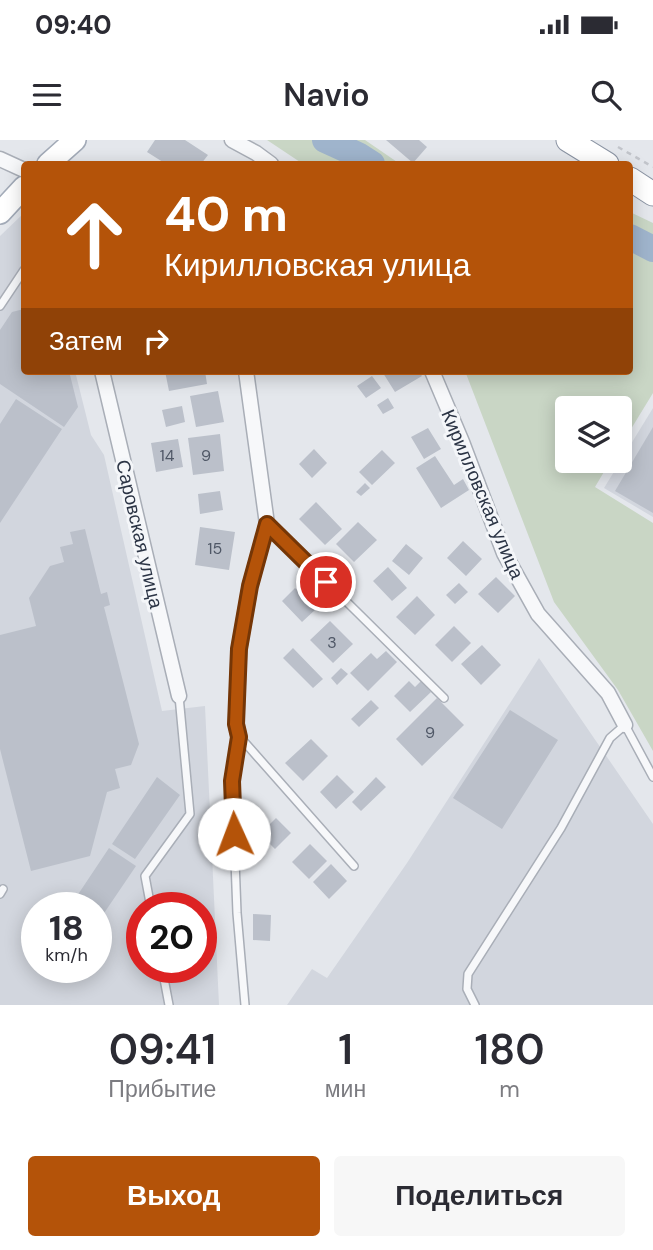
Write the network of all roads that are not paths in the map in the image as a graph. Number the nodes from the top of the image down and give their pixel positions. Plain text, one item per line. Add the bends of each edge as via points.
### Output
1 (75, 140) edge
2 (232, 140) edge
3 (568, 140) edge
4 (612, 156) edge
5 (0, 159) edge
6 (255, 159) edge
7 (51, 161) edge
8 (21, 169) edge
9 (633, 181) edge
10 (21, 190) edge
11 (653, 194) edge
12 (0, 213) edge
13 (21, 274) edge
14 (0, 306) edge
15 (103, 375) edge
16 (247, 375) edge
17 (434, 375) edge
18 (267, 524) junction
19 (178, 696) joint
20 (444, 698) dead end
21 (625, 725) junction
22 (239, 737) junction
23 (653, 777) edge
24 (354, 866) dead end
25 (148, 892) edge
26 (165, 983) edge
27 (169, 1005) edge
28 (246, 1005) edge
29 (475, 1005) edge

1 - 7 main road
2 - 6 street
3 - 4 highway
5 - 8 street
9 - 11 highway
10 - 12 main road
13 - 14 lane
15 - 19 street, Саровская улица
16 - 18 street
17 - 21 street, Кирилловская улица via 504,553 538,614 608,693
18 - 20 lane
18 - 22 street via 239,649
19 - 25 lane via 190,814 145,876
21 - 23 lane
21 - 29 lane via 610,738 561,828 468,975 467,989
22 - 24 lane
22 - 28 lane via 232,781
26 - 27 lane

